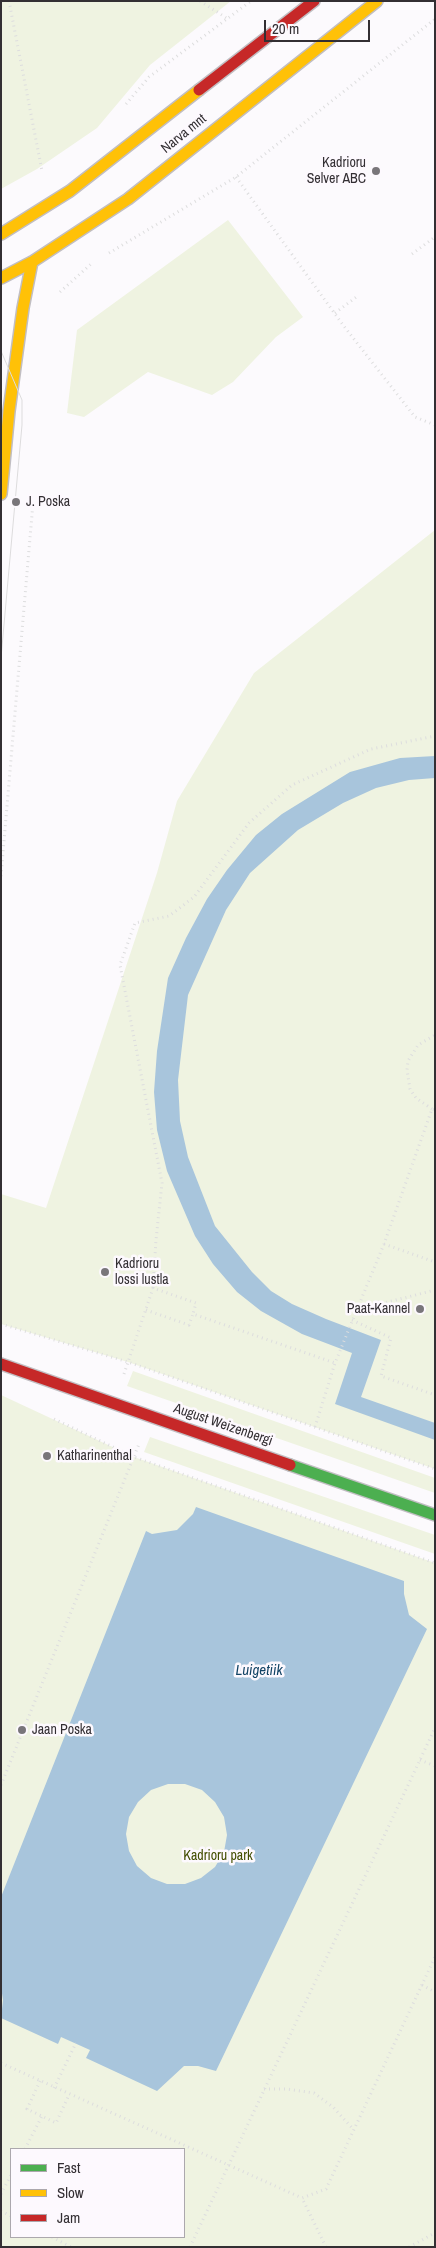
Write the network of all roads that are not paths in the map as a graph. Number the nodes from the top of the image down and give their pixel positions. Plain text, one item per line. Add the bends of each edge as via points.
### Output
1 (314, 1) edge
2 (377, 1) edge
3 (1, 234) edge
4 (32, 262) junction
5 (1, 278) edge
6 (5, 406) edge
7 (1, 494) edge
8 (1, 1364) edge
9 (435, 1515) edge

1 - 3 main road, Narva mnt via 70,191
2 - 4 main road, Narva mnt via 128,199
4 - 5 main road, Narva mnt
4 - 6 main road
6 - 7 main road
8 - 9 main road, August Weizenbergi

